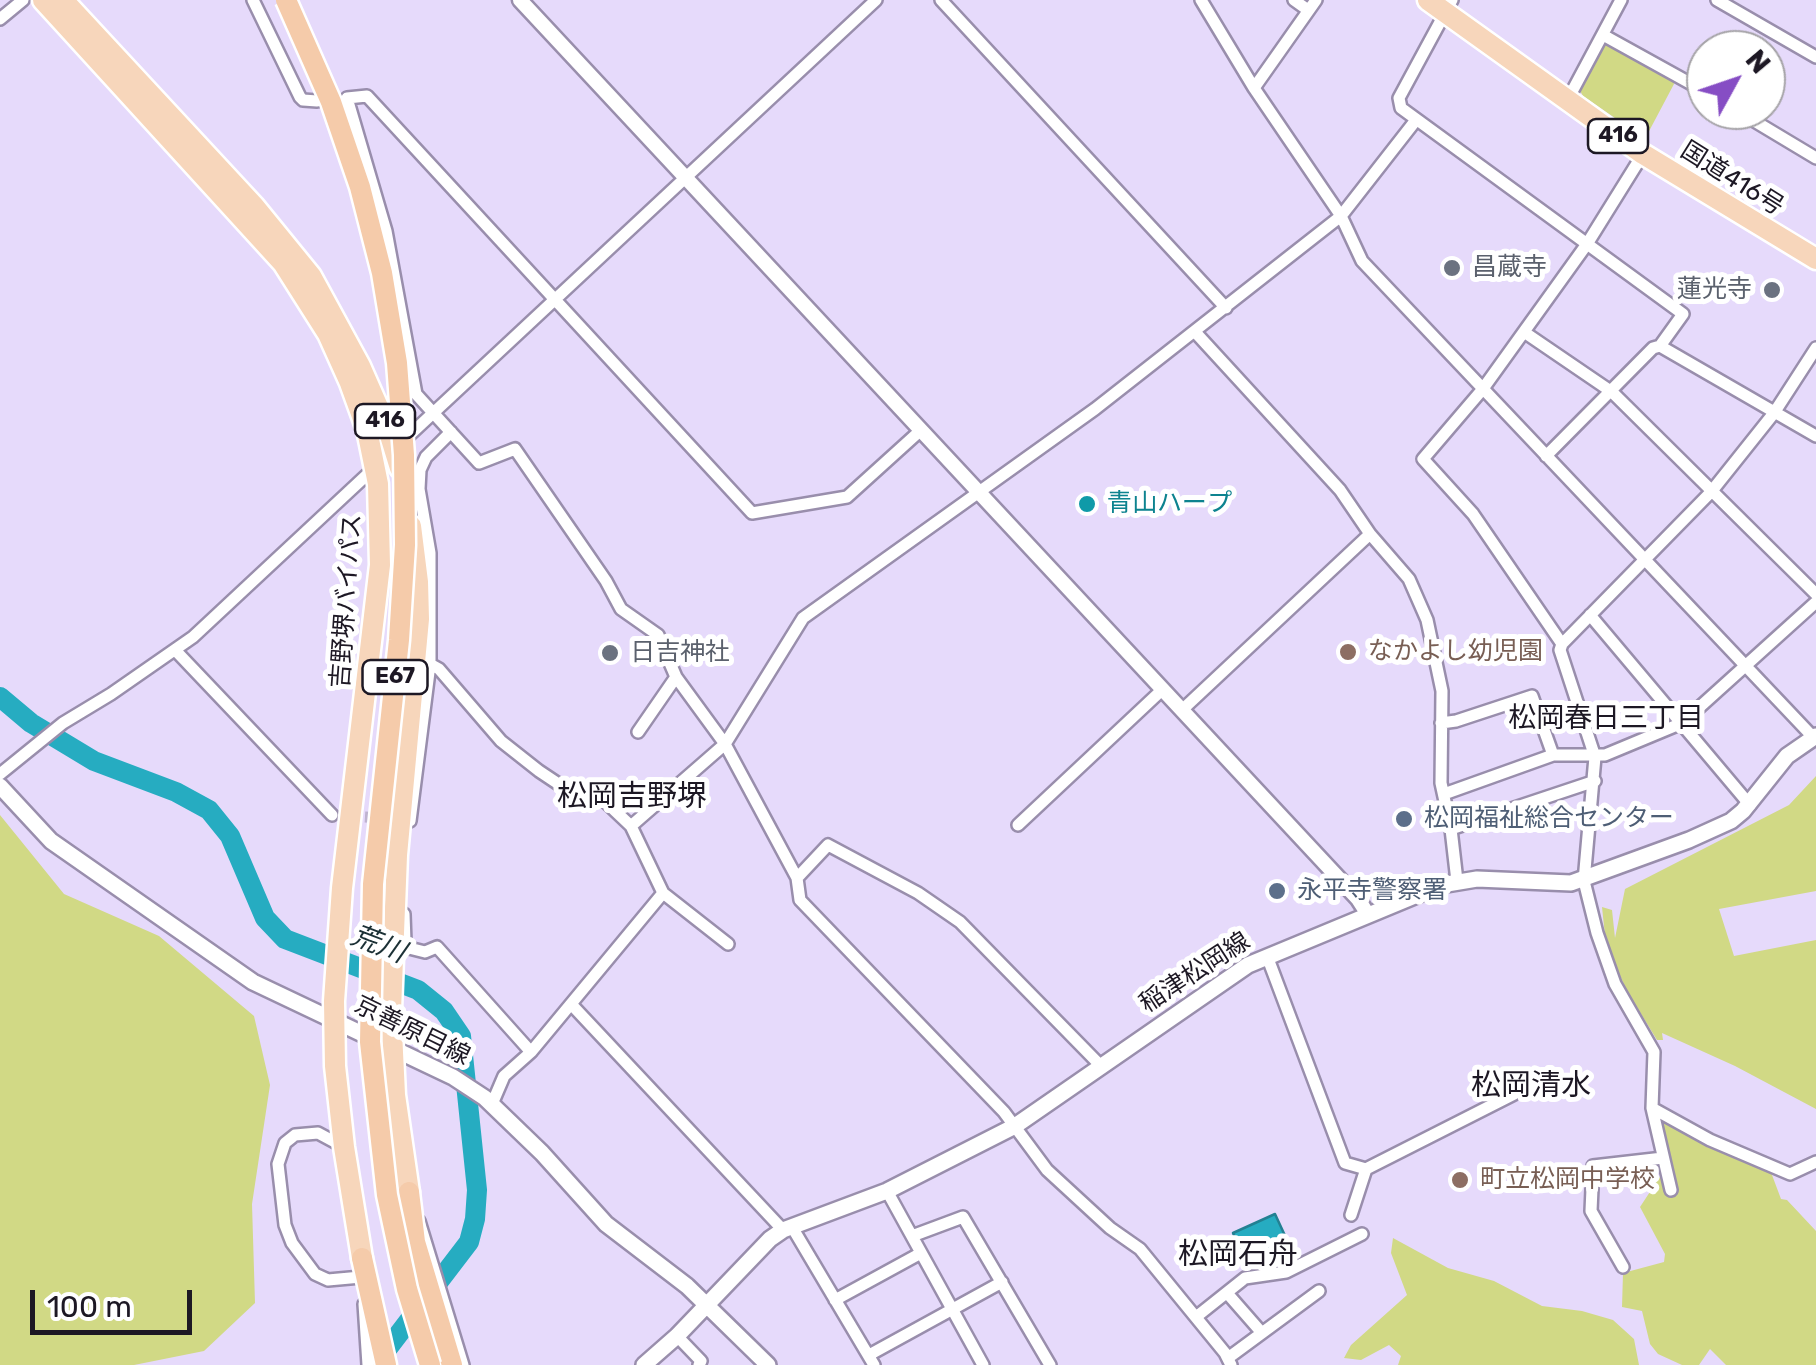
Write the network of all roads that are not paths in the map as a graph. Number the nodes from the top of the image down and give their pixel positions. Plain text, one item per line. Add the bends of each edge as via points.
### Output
1 (23, 0) edge
2 (43, 0) edge
3 (64, 0) edge
4 (253, 0) edge
5 (286, 0) edge
6 (520, 0) edge
7 (876, 0) edge
8 (941, 0) edge
9 (1201, 0) edge
10 (1294, 0) edge
11 (1621, 0) edge
12 (1717, 0) edge
13 (1442, 4) edge
14 (1312, 5) edge
15 (0, 19) edge
16 (1603, 35) junction
17 (1816, 57) edge
18 (1686, 81) edge
19 (1254, 88) junction
20 (317, 101) dead end
21 (1567, 101) junction
22 (1416, 120) junction
23 (1769, 130) edge
24 (1644, 154) junction
25 (1816, 158) edge
26 (688, 177) junction
27 (1342, 216) junction
28 (1587, 244) junction
29 (1816, 259) edge
30 (554, 300) junction
31 (1226, 308) junction
32 (1524, 332) junction
33 (1196, 333) junction
34 (1660, 346) junction
35 (1816, 348) edge
36 (1482, 390) junction
37 (1612, 392) junction
38 (432, 412) junction
39 (1774, 413) junction
40 (922, 430) junction
41 (450, 432) junction
42 (1816, 436) edge
43 (394, 447) junction
44 (1546, 456) junction
45 (374, 464) junction
46 (978, 491) junction
47 (1711, 492) junction
48 (1370, 534) junction
49 (1644, 560) junction
50 (1816, 594) edge
51 (1816, 602) edge
52 (1590, 615) junction
53 (1562, 644) junction
54 (176, 650) junction
55 (430, 664) junction
56 (1744, 666) junction
57 (676, 677) junction
58 (1163, 689) junction
59 (1182, 710) junction
60 (1682, 723) junction
61 (1441, 724) junction
62 (638, 732) dead end
63 (1814, 736) edge
64 (725, 744) junction
65 (1553, 755) junction
66 (1594, 757) junction
67 (0, 774) edge
68 (1595, 781) junction
69 (0, 786) edge
70 (1444, 794) junction
71 (1750, 805) junction
72 (332, 814) tunnel mouth
73 (1018, 825) dead end
74 (631, 826) junction
75 (1452, 830) junction
76 (797, 878) junction
77 (1457, 881) junction
78 (1584, 881) junction
79 (663, 893) junction
80 (1367, 913) junction
81 (728, 944) dead end
82 (1267, 956) junction
83 (571, 1004) junction
84 (334, 1020) junction
85 (392, 1047) junction
86 (531, 1052) junction
87 (1101, 1066) junction
88 (1514, 1094) dead end
89 (492, 1104) junction
90 (1652, 1108) junction
91 (1015, 1126) junction
92 (344, 1147) junction
93 (1663, 1158) junction
94 (1816, 1162) edge
95 (1366, 1169) junction
96 (1670, 1190) dead end
97 (887, 1191) junction
98 (1351, 1216) dead end
99 (788, 1228) junction
100 (1362, 1234) dead end
101 (912, 1236) junction
102 (921, 1253) junction
103 (428, 1266) junction
104 (362, 1267) junction
105 (1622, 1267) dead end
106 (1002, 1282) junction
107 (1320, 1291) dead end
108 (1227, 1293) junction
109 (835, 1300) junction
110 (705, 1307) junction
111 (952, 1309) junction
112 (1196, 1316) junction
113 (1262, 1333) junction
114 (371, 1336) junction
115 (677, 1336) junction
116 (871, 1360) edge
117 (1229, 1362) edge
118 (368, 1365) edge
119 (386, 1365) edge
120 (430, 1365) edge
121 (452, 1365) edge
122 (463, 1365) edge
123 (644, 1365) edge
124 (699, 1365) edge
125 (768, 1365) edge
126 (983, 1365) edge
127 (1050, 1365) edge

1 - 15 street
2 - 45 highway, 吉野堺バイパス / 416 via 283,263 344,367
3 - 43 highway, 416 via 302,264 341,327
4 - 20 street via 300,97
5 - 120 highway, E67, bridge via 332,102 360,187 387,303 401,408 404,561 373,884 370,1042 387,1196
6 - 26 street
7 - 26 street
8 - 31 street
9 - 19 street
10 - 14 street
11 - 16 street
12 - 17 street
13 - 21 highway, 国道416号 / 416
13 - 22 street via 1398,102
14 - 19 street
16 - 18 street
16 - 21 street
19 - 27 street
21 - 24 highway, 国道416号 / 416
22 - 27 street
22 - 28 street
23 - 25 street
24 - 28 street
24 - 29 highway, 国道416号 / 416
26 - 30 street
26 - 40 street
27 - 31 street
27 - 36 street via 1362,261
28 - 32 street
28 - 34 street via 1682,314
30 - 38 street
30 - 38 street via 367,96 342,98 386,230 416,394
30 - 40 street via 752,513 847,498
31 - 33 street
32 - 36 street
32 - 37 street
33 - 46 street
33 - 48 street via 1340,490
34 - 37 street
34 - 39 street
35 - 39 street
36 - 44 street
36 - 53 street via 1423,460 1473,514
37 - 44 street
37 - 47 street
38 - 41 street
38 - 43 street
39 - 42 street
39 - 47 street
40 - 46 street
41 - 55 street via 420,470 430,553
41 - 57 street via 479,463 515,449 622,609 658,635
43 - 45 street
43 - 85 highway, 416 via 415,550 419,618 396,855
44 - 49 street
45 - 54 street
45 - 84 highway, 吉野堺バイパス / 416 via 378,584 336,942
46 - 58 street
46 - 64 street via 803,618
47 - 49 street
47 - 50 street
48 - 59 street
48 - 61 street via 1410,578 1428,620 1442,691
49 - 52 street
49 - 56 street
51 - 56 street
52 - 53 street
52 - 60 street
53 - 66 street
54 - 67 street via 63,723
54 - 72 street
55 - 74 street via 501,741 560,785 592,790
55 - 86 street via 407,819 405,942 415,951 436,947
56 - 60 street
56 - 63 street
57 - 62 street
57 - 64 street
58 - 59 street
58 - 73 street
59 - 80 street
60 - 66 street
60 - 71 street
61 - 65 street via 1532,696
61 - 70 street
63 - 71 main road, 稲津松岡線 via 1786,756
64 - 74 street
64 - 76 street
65 - 66 street
65 - 70 street
66 - 68 street
68 - 75 street
68 - 78 street
69 - 84 main road, 京善原目線 via 50,841 260,986
70 - 75 street
71 - 78 main road, 稲津松岡線 via 1715,829
74 - 79 street
75 - 77 street
76 - 87 street via 828,846 918,893 960,922
76 - 91 street via 800,900
77 - 78 main road, 稲津松岡線
77 - 80 main road, 稲津松岡線
78 - 90 street via 1615,984 1654,1052
79 - 81 street
79 - 83 street
80 - 82 main road, 稲津松岡線
82 - 87 main road, 稲津松岡線
82 - 95 street via 1345,1164
83 - 86 street
83 - 99 street
84 - 85 main road, 京善原目線
84 - 92 highway, 吉野堺バイパス / 416
85 - 89 main road, 京善原目線
85 - 103 highway, 416 via 415,1242
86 - 89 street via 504,1076
87 - 91 main road, 稲津松岡線
88 - 95 street
89 - 110 main road, 京善原目線 via 606,1224
90 - 93 street
90 - 94 street via 1790,1174
91 - 97 main road, 稲津松岡線
91 - 112 street via 1047,1170 1140,1249
92 - 104 highway, 吉野堺バイパス / 416
92 - 104 street via 322,1134 303,1134 278,1154 286,1232 315,1274 328,1280
93 - 96 street
93 - 105 street via 1593,1166 1591,1211
95 - 98 street
97 - 99 main road, 稲津松岡線
97 - 101 street
99 - 109 street
99 - 110 main road, 稲津松岡線
100 - 108 street via 1286,1272 1245,1278
101 - 102 street
101 - 106 street via 963,1217
102 - 109 street
102 - 111 street
103 - 121 highway
103 - 122 street
104 - 114 highway
106 - 111 street
106 - 127 street
107 - 113 street
108 - 112 street
108 - 113 street
109 - 116 street
110 - 115 main road, 稲津松岡線
110 - 125 main road, 京善原目線
111 - 116 street
111 - 126 street
112 - 117 street
113 - 117 street
114 - 118 street
114 - 119 highway
115 - 123 main road, 稲津松岡線
115 - 124 street

